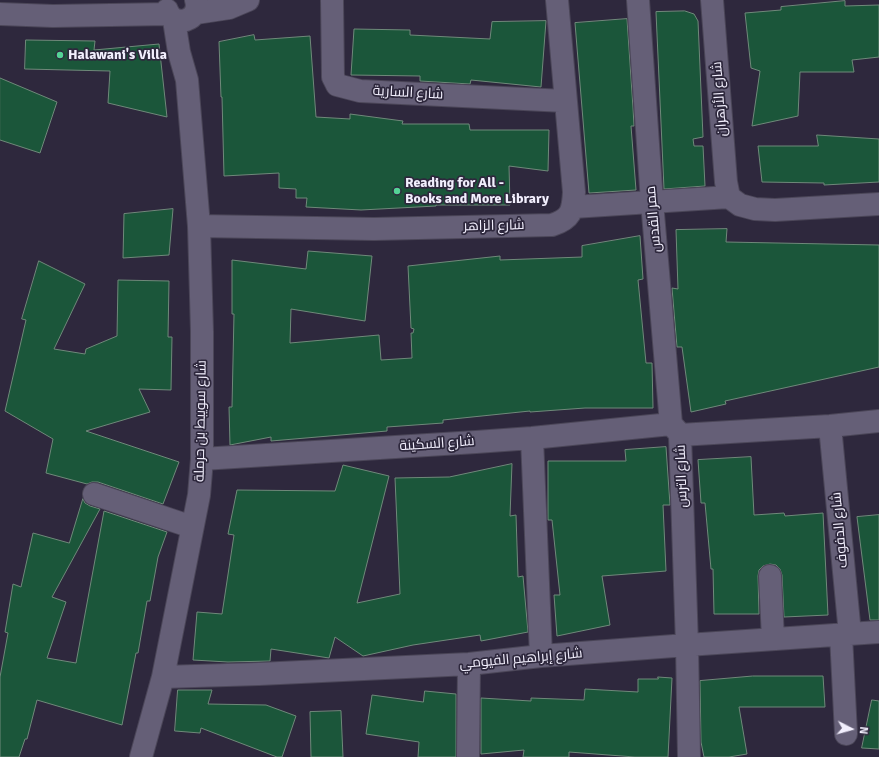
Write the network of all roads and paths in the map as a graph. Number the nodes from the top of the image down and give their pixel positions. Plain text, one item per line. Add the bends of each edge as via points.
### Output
1 (248, 0) edge
2 (332, 0) edge
3 (557, 0) edge
4 (638, 0) edge
5 (712, 0) edge
6 (182, 11) edge
7 (0, 14) edge
8 (565, 101) junction
9 (729, 197) junction
10 (652, 202) junction
11 (879, 204) edge
12 (573, 207) junction
13 (199, 226) junction
14 (879, 421) edge
15 (830, 426) junction
16 (676, 429) junction
17 (532, 438) junction
18 (202, 459) junction
19 (94, 494) dead end
20 (192, 527) junction
21 (770, 576) dead end
22 (879, 632) edge
23 (845, 635) junction
24 (773, 639) junction
25 (687, 645) junction
26 (541, 656) junction
27 (469, 664) junction
28 (162, 677) junction
29 (846, 734) dead end
30 (141, 757) edge
31 (468, 757) edge
32 (689, 757) edge

1 - 6 street via 229,8
2 - 8 street, شارع السارية via 334,77 337,85 360,91
3 - 8 street
4 - 10 street, ممر القدس
5 - 9 street, شارع الأزهران
6 - 7 street via 53,16
6 - 13 street, شارع سويبط بن حرملة via 179,52 187,80
8 - 12 street via 574,192
9 - 10 street
9 - 11 street via 740,205 776,210
10 - 12 street
10 - 16 street, ممر القدس
12 - 13 street, شارع الزاهر via 563,221 552,224 374,229
13 - 18 street, شارع سويبط بن حرملة
14 - 15 street, شارع الترس
15 - 16 street, شارع الترس
15 - 23 street, شارع الدفوف
16 - 17 street, شارع السكينة
16 - 25 street, شارع الترس
17 - 18 street, شارع السكينة
17 - 26 street
18 - 20 street, شارع سويبط بن حرملة via 199,495
19 - 20 street
20 - 28 street, شارع سويبط بن حرملة
21 - 24 street
22 - 23 street, شارع إبراهيم الفيومي
23 - 24 street, شارع إبراهيم الفيومي
23 - 29 street, شارع الدفوف
24 - 25 street, شارع إبراهيم الفيومي
25 - 26 street, شارع إبراهيم الفيومي
25 - 32 street, شارع الترس
26 - 27 street, شارع إبراهيم الفيومي
27 - 28 street, شارع إبراهيم الفيومي
27 - 31 street
28 - 30 street, شارع سويبط بن حرملة

